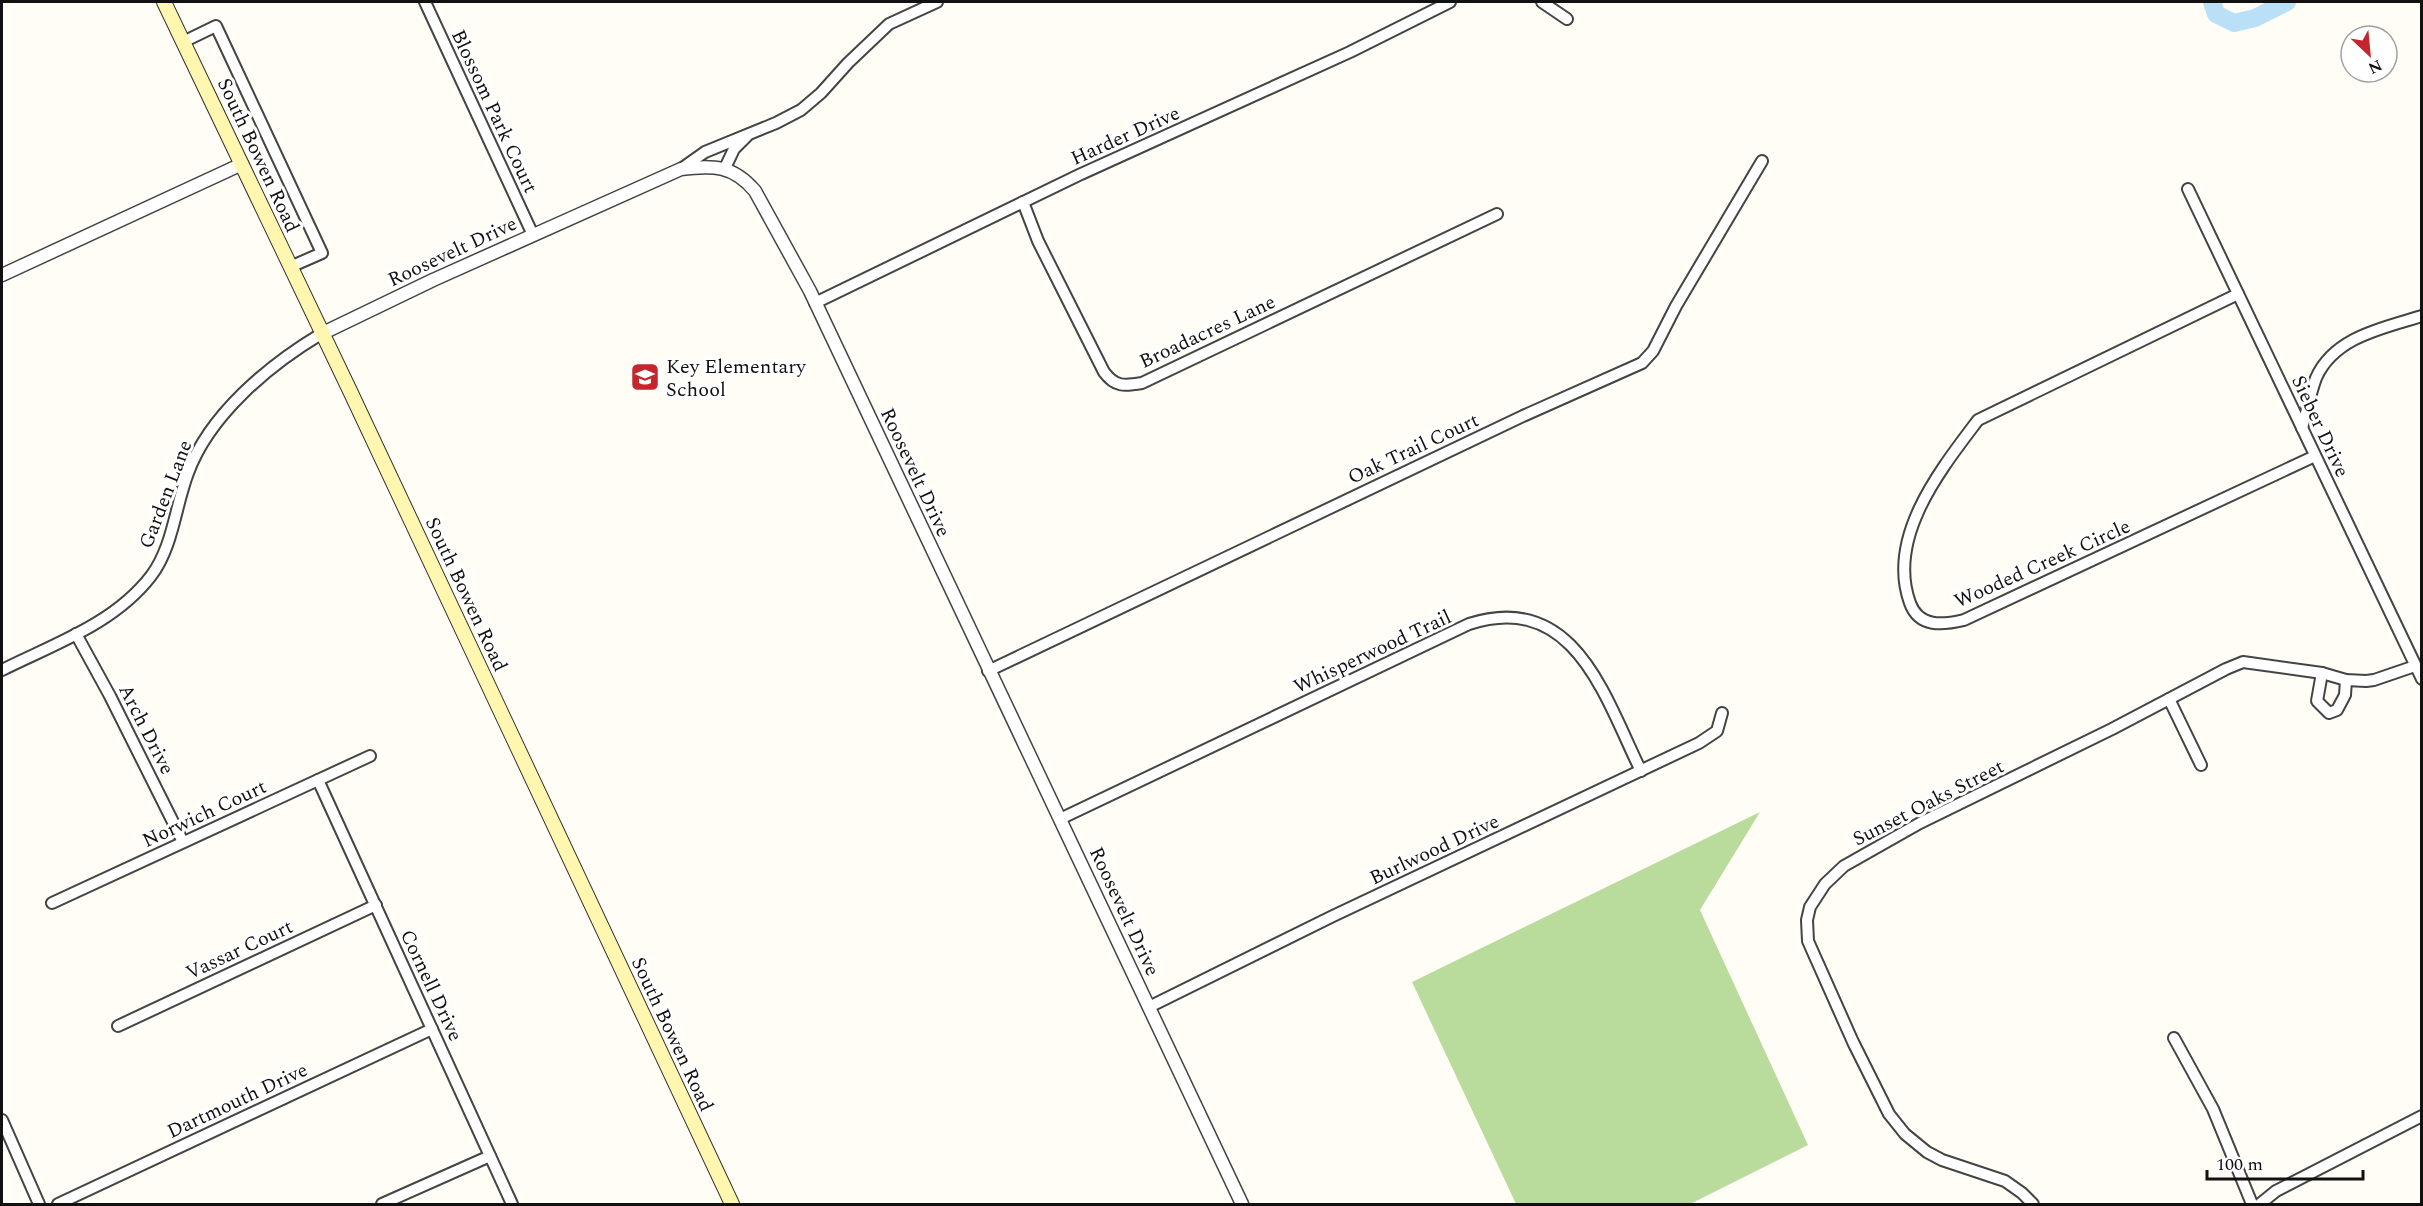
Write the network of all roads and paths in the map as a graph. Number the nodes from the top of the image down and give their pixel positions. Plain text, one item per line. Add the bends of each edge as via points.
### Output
1 (164, 2) edge
2 (425, 2) edge
3 (937, 2) edge
4 (1450, 2) edge
5 (1542, 2) edge
6 (1567, 19) dead end
7 (183, 42) junction
8 (750, 134) junction
9 (1762, 161) dead end
10 (242, 164) junction
11 (725, 168) junction
12 (681, 169) junction
13 (2188, 189) dead end
14 (1023, 202) junction
15 (1497, 214) dead end
16 (533, 236) junction
17 (290, 267) junction
18 (2, 276) edge
19 (2238, 294) junction
20 (815, 303) junction
21 (2421, 316) edge
22 (321, 334) junction
23 (2302, 428) junction
24 (2315, 456) junction
25 (76, 634) junction
26 (2415, 666) junction
27 (2, 670) edge
28 (988, 670) junction
29 (2322, 674) junction
30 (2421, 679) edge
31 (2346, 680) junction
32 (2169, 699) junction
33 (1722, 713) dead end
34 (370, 756) dead end
35 (2201, 765) dead end
36 (1641, 771) junction
37 (318, 780) junction
38 (1060, 819) junction
39 (183, 842) junction
40 (52, 903) dead end
41 (375, 905) junction
42 (1149, 1007) junction
43 (118, 1026) dead end
44 (432, 1029) junction
45 (2174, 1038) dead end
46 (2421, 1116) edge
47 (2, 1120) edge
48 (490, 1156) junction
49 (39, 1204) edge
50 (58, 1204) edge
51 (382, 1204) edge
52 (512, 1204) edge
53 (732, 1204) edge
54 (1242, 1204) edge
55 (2033, 1204) edge
56 (2252, 1204) edge
57 (2260, 1204) edge

1 - 7 main road, South Bowen Road
2 - 16 street, Blossom Park Court
3 - 8 street via 889,24 801,110
4 - 14 street, Harder Drive
5 - 6 street
7 - 10 main road, South Bowen Road
7 - 17 street via 216,26 322,253
8 - 11 street via 734,149
8 - 12 street via 705,152
9 - 28 street, Oak Trail Court via 1653,351 1642,363
10 - 17 main road, South Bowen Road
10 - 18 street
11 - 12 street, Roosevelt Drive
11 - 20 street, Roosevelt Drive via 747,181 755,191
12 - 16 street, Roosevelt Drive
13 - 19 street, Sieber Drive
14 - 15 street, Broadacres Lane via 1038,241 1104,372 1111,382 1120,385 1142,383
14 - 20 street, Harder Drive
16 - 22 street, Roosevelt Drive
17 - 22 main road, South Bowen Road
19 - 23 street, Sieber Drive
19 - 24 street, Wooded Creek Circle via 1978,420 1949,457 1915,518 1903,576 1914,612 1930,624 1964,620
20 - 28 street, Roosevelt Drive
21 - 23 street via 2340,346 2316,378
22 - 25 street, Garden Lane via 277,365 223,414 195,457 167,543 152,575 98,624
22 - 53 main road, South Bowen Road
23 - 24 street, Sieber Drive
24 - 26 street, Sieber Drive
25 - 27 street, Garden Lane
25 - 39 street, Arch Drive
26 - 30 street, Sieber Drive
26 - 31 street, Sunset Oaks Street via 2374,680
28 - 38 street, Roosevelt Drive
29 - 31 street, Sunset Oaks Street
29 - 31 street via 2317,701 2329,713 2337,710 2345,695
29 - 32 street, Sunset Oaks Street via 2243,662
32 - 35 street
32 - 55 street, Sunset Oaks Street via 1920,823 1844,866 1816,896 1809,913 1808,941 1853,1042 1890,1114 1905,1134 1942,1160 2005,1181
33 - 36 street, Burlwood Drive via 1716,731
34 - 37 street, Norwich Court
36 - 38 street, Whisperwood Trail via 1580,653 1550,630 1508,616 1469,624
36 - 42 street, Burlwood Drive
37 - 39 street, Norwich Court
37 - 41 street, Cornell Drive
38 - 42 street, Roosevelt Drive
39 - 40 street, Norwich Court
41 - 43 street, Vassar Court
41 - 44 street, Cornell Drive
42 - 54 street, Roosevelt Drive
44 - 48 street, Cornell Drive
44 - 50 street, Dartmouth Drive
45 - 56 street via 2213,1109
46 - 57 street via 2277,1191
47 - 49 street
48 - 51 street
48 - 52 street, Cornell Drive

